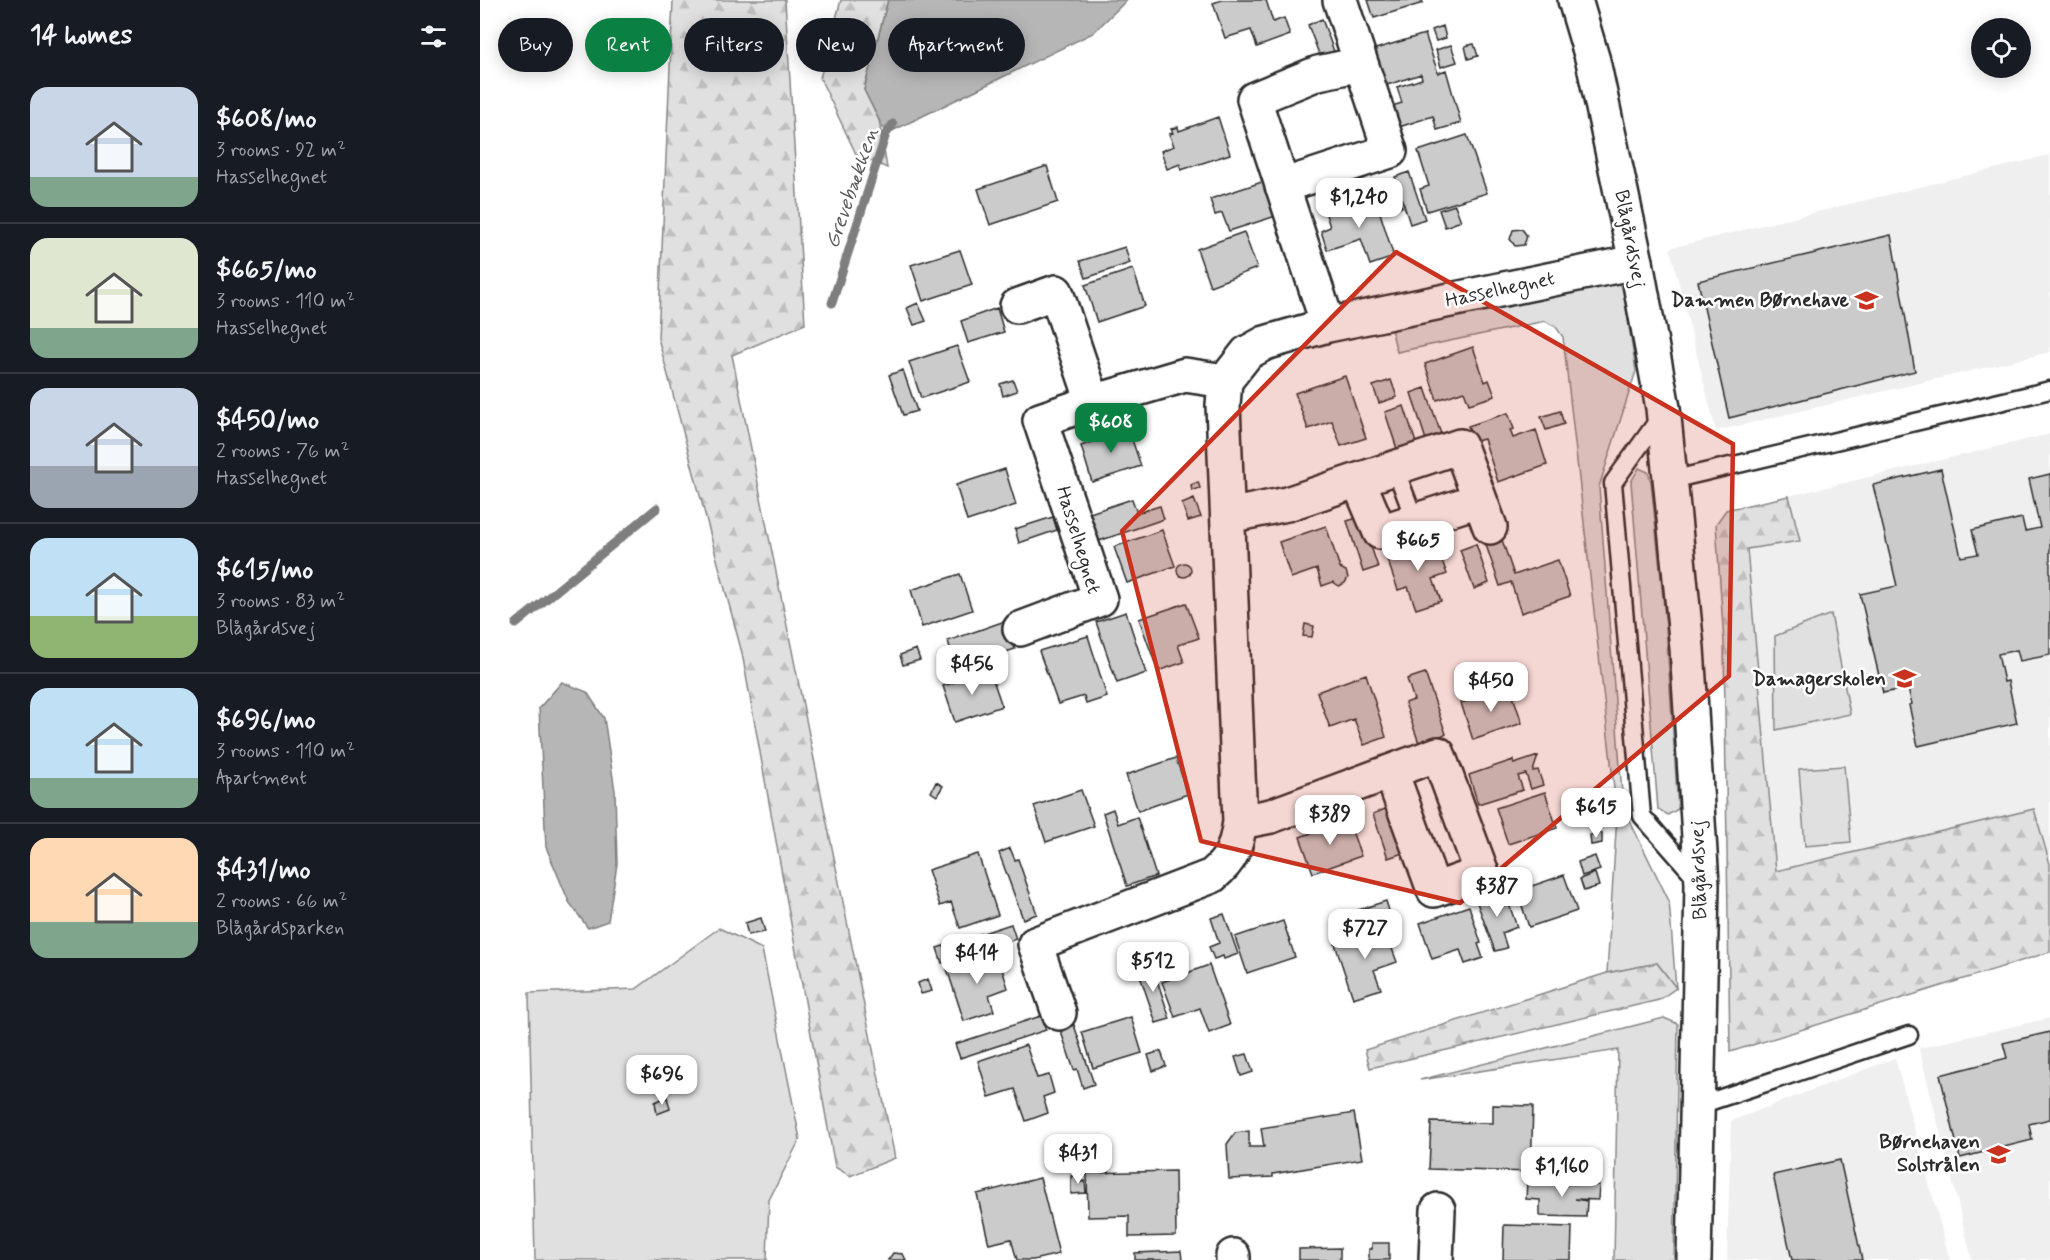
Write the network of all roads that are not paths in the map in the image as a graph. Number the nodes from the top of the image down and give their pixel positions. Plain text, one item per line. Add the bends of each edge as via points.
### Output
1 (1340, 0) edge
2 (1575, 0) edge
3 (1361, 64) junction
4 (1282, 186) junction
5 (1636, 262) junction
6 (1017, 306) dead end
7 (1328, 326) junction
8 (1225, 381) junction
9 (2050, 390) edge
10 (1093, 402) junction
11 (1663, 413) junction
12 (1395, 468) junction
13 (1358, 480) junction
14 (1671, 480) junction
15 (1409, 505) dead end
16 (1228, 516) junction
17 (1020, 629) dead end
18 (1391, 772) dead end
19 (1240, 822) junction
20 (1702, 884) junction
21 (1059, 1013) dead end
22 (1909, 1035) dead end
23 (1697, 1106) junction
24 (1438, 1210) dead end
25 (1436, 1260) edge
26 (1694, 1260) edge

1 - 3 street
2 - 5 street, Blågårdsvej via 1593,61
3 - 4 street via 1318,73 1254,99
3 - 4 street via 1390,151
4 - 7 street
5 - 7 street, Hasselhegnet
5 - 11 street, Blågårdsvej
6 - 10 street via 1056,292
7 - 8 street, Hasselhegnet via 1265,343 1247,353
8 - 10 street, Hasselhegnet via 1185,375
8 - 16 street
9 - 14 lane
10 - 17 street, Hasselhegnet via 1040,420 1100,599
11 - 14 street, Blågårdsvej
11 - 20 lane via 1613,483 1642,816
12 - 13 street
12 - 13 street via 1460,446 1485,513 1380,532
12 - 15 lane
13 - 16 street via 1287,504
14 - 20 street, Blågårdsvej via 1689,667
16 - 19 street
18 - 19 street via 1270,816
19 - 21 street via 1237,844 1227,863 1212,876 1035,944
20 - 23 street, Blågårdsvej
22 - 23 lane
23 - 26 street, Blågårdsvej
24 - 25 street

